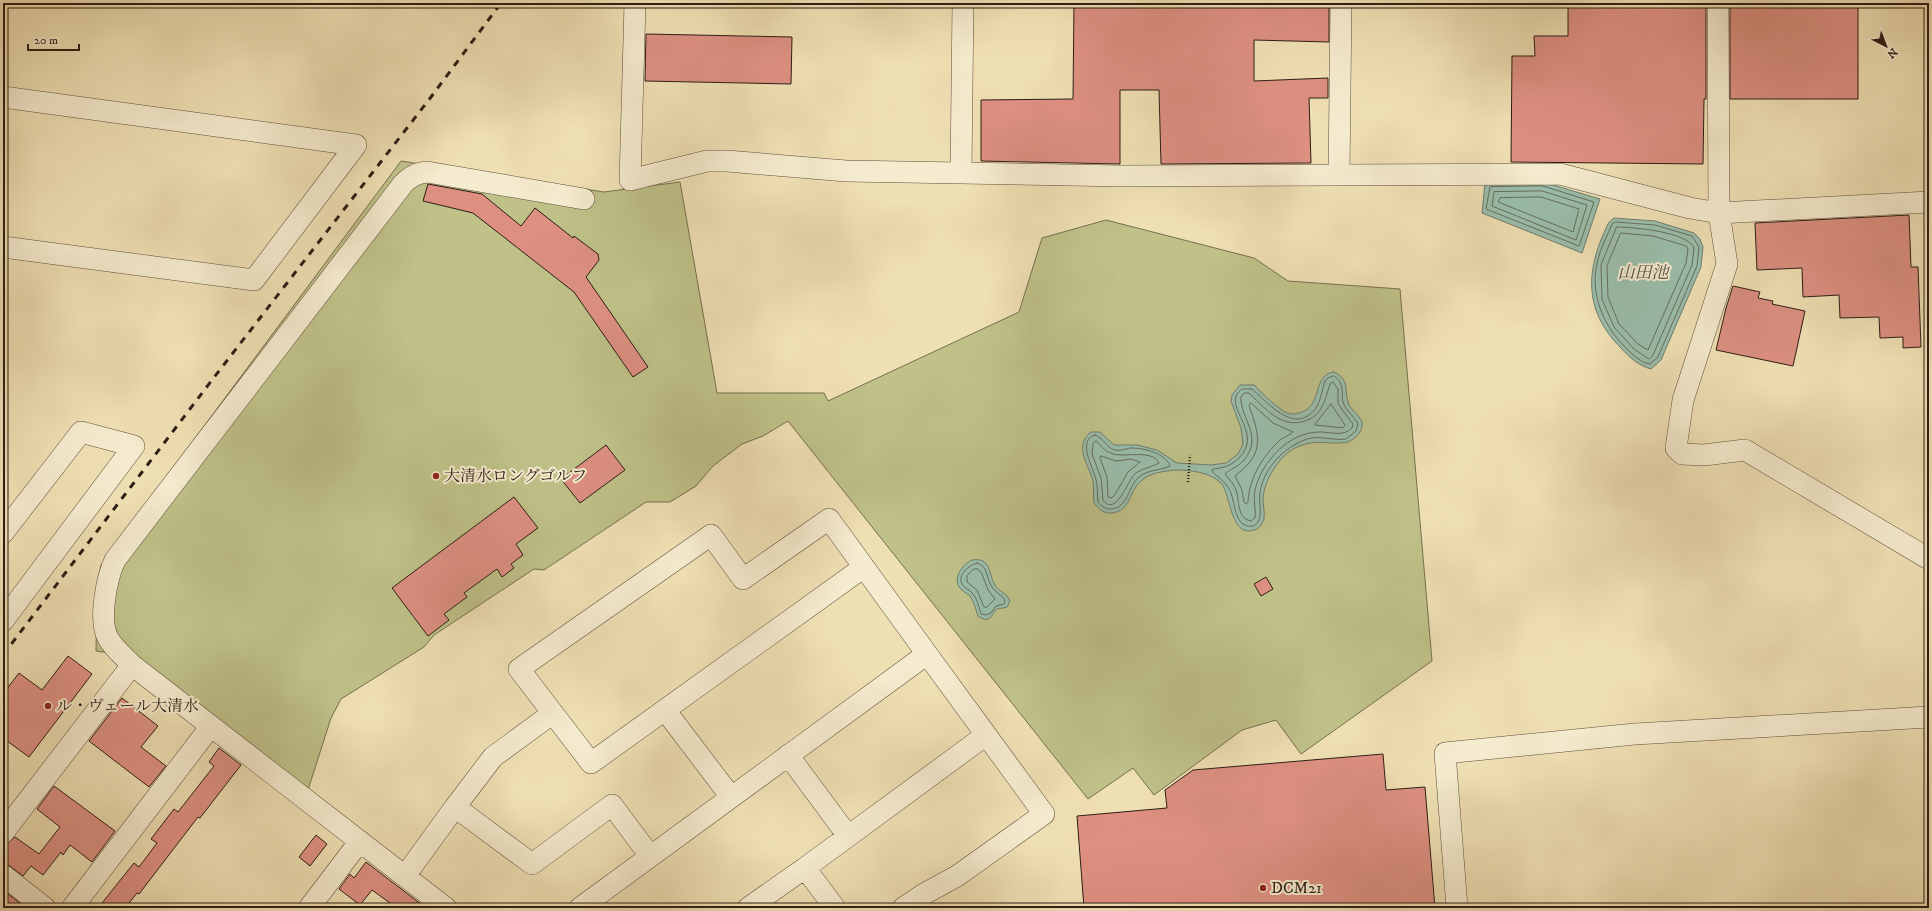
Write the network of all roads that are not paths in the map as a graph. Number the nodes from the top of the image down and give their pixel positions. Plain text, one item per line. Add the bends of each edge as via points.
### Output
1 (635, 3) edge
2 (963, 3) edge
3 (1341, 3) edge
4 (1718, 3) edge
5 (3, 97) edge
6 (961, 172) junction
7 (1339, 174) junction
8 (584, 199) dead end
9 (1929, 202) edge
10 (1719, 213) junction
11 (3, 247) edge
12 (5, 525) edge
13 (1929, 559) edge
14 (864, 567) junction
15 (3, 621) edge
16 (927, 654) junction
17 (132, 665) junction
18 (665, 710) junction
19 (553, 713) junction
20 (1929, 717) edge
21 (211, 726) junction
22 (986, 735) junction
23 (788, 755) junction
24 (731, 797) junction
25 (455, 807) junction
26 (3, 833) edge
27 (848, 836) junction
28 (360, 841) junction
29 (650, 856) junction
30 (805, 868) junction
31 (3, 875) edge
32 (406, 876) junction
33 (582, 907) edge
34 (45, 908) edge
35 (72, 908) edge
36 (309, 908) edge
37 (446, 908) edge
38 (748, 908) edge
39 (835, 908) edge
40 (903, 908) edge
41 (1456, 908) edge

1 - 6 street via 630,180 706,161 846,171
2 - 6 street
3 - 7 street
4 - 10 street
5 - 11 street via 356,145 254,280
6 - 7 street via 1122,176
7 - 10 street via 1560,174 1683,207
8 - 17 street via 427,172 411,176 403,184 115,560 109,572 104,628 111,643
9 - 10 street
10 - 13 street via 1727,264 1683,400 1676,448 1682,454 1744,450
12 - 15 street via 81,432 134,446
14 - 16 street
14 - 18 street
14 - 19 street via 829,519 743,579 711,535 519,669
16 - 22 street
16 - 23 street
17 - 21 street
17 - 26 street
18 - 19 street via 591,763
18 - 24 street
19 - 25 street via 493,757
20 - 41 street via 1635,734 1445,753
21 - 28 street
21 - 35 street
22 - 27 street
22 - 40 street via 1044,814 957,876
23 - 24 street
23 - 27 street
24 - 29 street
25 - 29 street via 532,864 612,805
25 - 32 street
27 - 30 street
28 - 32 street
28 - 36 street
29 - 33 street
30 - 38 street
30 - 39 street
31 - 34 street
32 - 37 street

